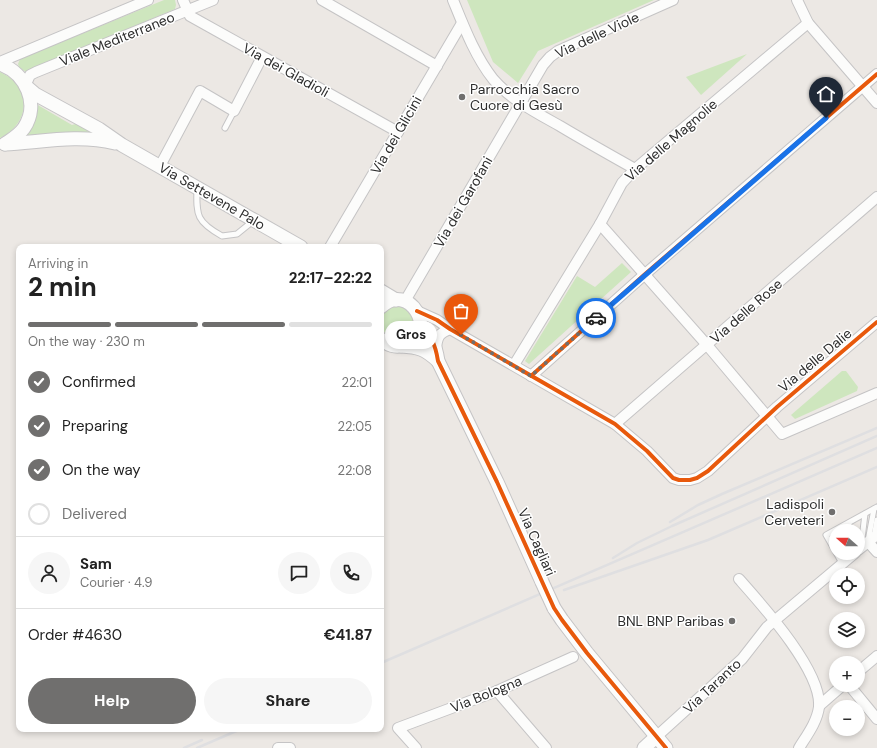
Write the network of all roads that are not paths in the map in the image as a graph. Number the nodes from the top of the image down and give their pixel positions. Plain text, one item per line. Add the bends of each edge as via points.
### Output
1 (148, 0) edge
2 (183, 0) edge
3 (212, 0) edge
4 (322, 0) edge
5 (453, 0) edge
6 (673, 0) edge
7 (797, 0) edge
8 (188, 11) junction
9 (462, 23) junction
10 (808, 23) junction
11 (262, 57) junction
12 (0, 63) edge
13 (437, 66) junction
14 (877, 74) edge
15 (27, 86) junction
16 (862, 87) junction
17 (521, 103) junction
18 (877, 103) edge
19 (234, 111) junction
20 (225, 128) dead end
21 (398, 132) junction
22 (2, 144) edge
23 (122, 145) junction
24 (160, 166) junction
25 (635, 169) junction
26 (196, 187) junction
27 (877, 197) edge
28 (255, 220) junction
29 (600, 224) junction
30 (296, 244) edge
31 (332, 244) edge
32 (644, 274) junction
33 (384, 292) edge
34 (401, 300) junction
35 (384, 305) edge
36 (417, 310) junction
37 (877, 322) edge
38 (421, 326) junction
39 (449, 328) junction
40 (384, 341) edge
41 (707, 345) junction
42 (401, 346) junction
43 (437, 355) junction
44 (514, 365) junction
45 (531, 376) junction
46 (877, 393) edge
47 (767, 416) junction
48 (615, 424) junction
49 (875, 508) edge
50 (865, 514) junction
51 (877, 520) edge
52 (849, 523) edge
53 (865, 524) edge
54 (865, 544) edge
55 (877, 552) edge
56 (840, 560) edge
57 (843, 560) edge
58 (847, 560) edge
59 (842, 564) junction
60 (739, 579) dead end
61 (775, 620) junction
62 (877, 656) edge
63 (572, 657) dead end
64 (865, 666) edge
65 (497, 691) junction
66 (835, 692) edge
67 (854, 692) edge
68 (819, 706) junction
69 (877, 719) edge
70 (656, 737) junction
71 (278, 748) edge
72 (290, 748) edge
73 (416, 748) edge
74 (546, 748) edge
75 (644, 748) edge
76 (666, 748) edge
77 (799, 748) edge

1 - 12 street, Viale Mediterraneo
2 - 8 street, Via dei Gladioli
3 - 8 street, Viale Mediterraneo
4 - 13 street
5 - 9 street
6 - 17 street, Via delle Viole via 556,52 545,62
7 - 10 street
8 - 11 street, Via dei Gladioli via 190,16
8 - 15 street, Viale Mediterraneo via 36,72 30,75
9 - 13 street, Via dei Glicini
9 - 17 street via 491,75 506,92
10 - 16 street
10 - 25 street, Via delle Magnolie
11 - 19 street
11 - 21 street, Via dei Gladioli
12 - 15 street, Via Settevene Palo via 15,72
13 - 21 street, Via dei Glicini
14 - 16 street
15 - 22 street via 31,101 25,127 16,137
15 - 23 street, Via Settevene Palo via 35,94 99,129
16 - 18 street
16 - 32 street
17 - 25 street
17 - 34 street, Via dei Garofani
19 - 20 lane
19 - 24 street via 200,91
21 - 31 street, Via dei Glicini
22 - 23 street, Via Settevene Palo via 86,139
23 - 24 street, Via Settevene Palo
24 - 26 street, Via Settevene Palo
25 - 29 street, Via delle Magnolie via 622,183
26 - 28 street, Via Settevene Palo
26 - 28 lane via 198,214 206,227 222,236 237,234
27 - 41 street, Via delle Rose
28 - 30 street, Via Settevene Palo
29 - 32 street
29 - 44 street, Via delle Magnolie
32 - 41 street
32 - 45 street
33 - 34 street
34 - 35 street via 389,301
34 - 36 street
36 - 38 street
36 - 39 street, Via delle Dalie
37 - 47 street, Via delle Dalie
38 - 39 street
38 - 42 street via 414,339
38 - 43 street, Via Cagliari via 427,331
39 - 43 street via 438,335
39 - 44 street, Via delle Dalie
40 - 42 street, Via Cagliari via 389,345
41 - 47 street
41 - 48 street, Via delle Rose
42 - 43 street, Via Cagliari via 417,347
43 - 70 street, Via Cagliari, bridge via 554,608
44 - 45 street, Via delle Dalie
45 - 48 street, Via delle Dalie
46 - 47 street via 782,434
47 - 48 street, Via delle Dalie via 705,473 697,478 682,480 670,476 647,451
49 - 50 lane
49 - 54 lane
50 - 52 lane
50 - 53 lane
51 - 54 lane
54 - 55 street
56 - 59 lane
57 - 59 lane
58 - 59 street, Via Taranto
59 - 61 street, Via Taranto
60 - 61 street
61 - 68 street via 809,671 819,696
61 - 70 street, Via Taranto via 742,659
62 - 64 street
63 - 65 street, Via Bologna
65 - 73 street, Via Bologna via 398,728
65 - 74 street
66 - 68 street
67 - 69 street
68 - 77 street via 816,719
70 - 75 street, Via Taranto
70 - 76 street, Via Cagliari
71 - 72 street

